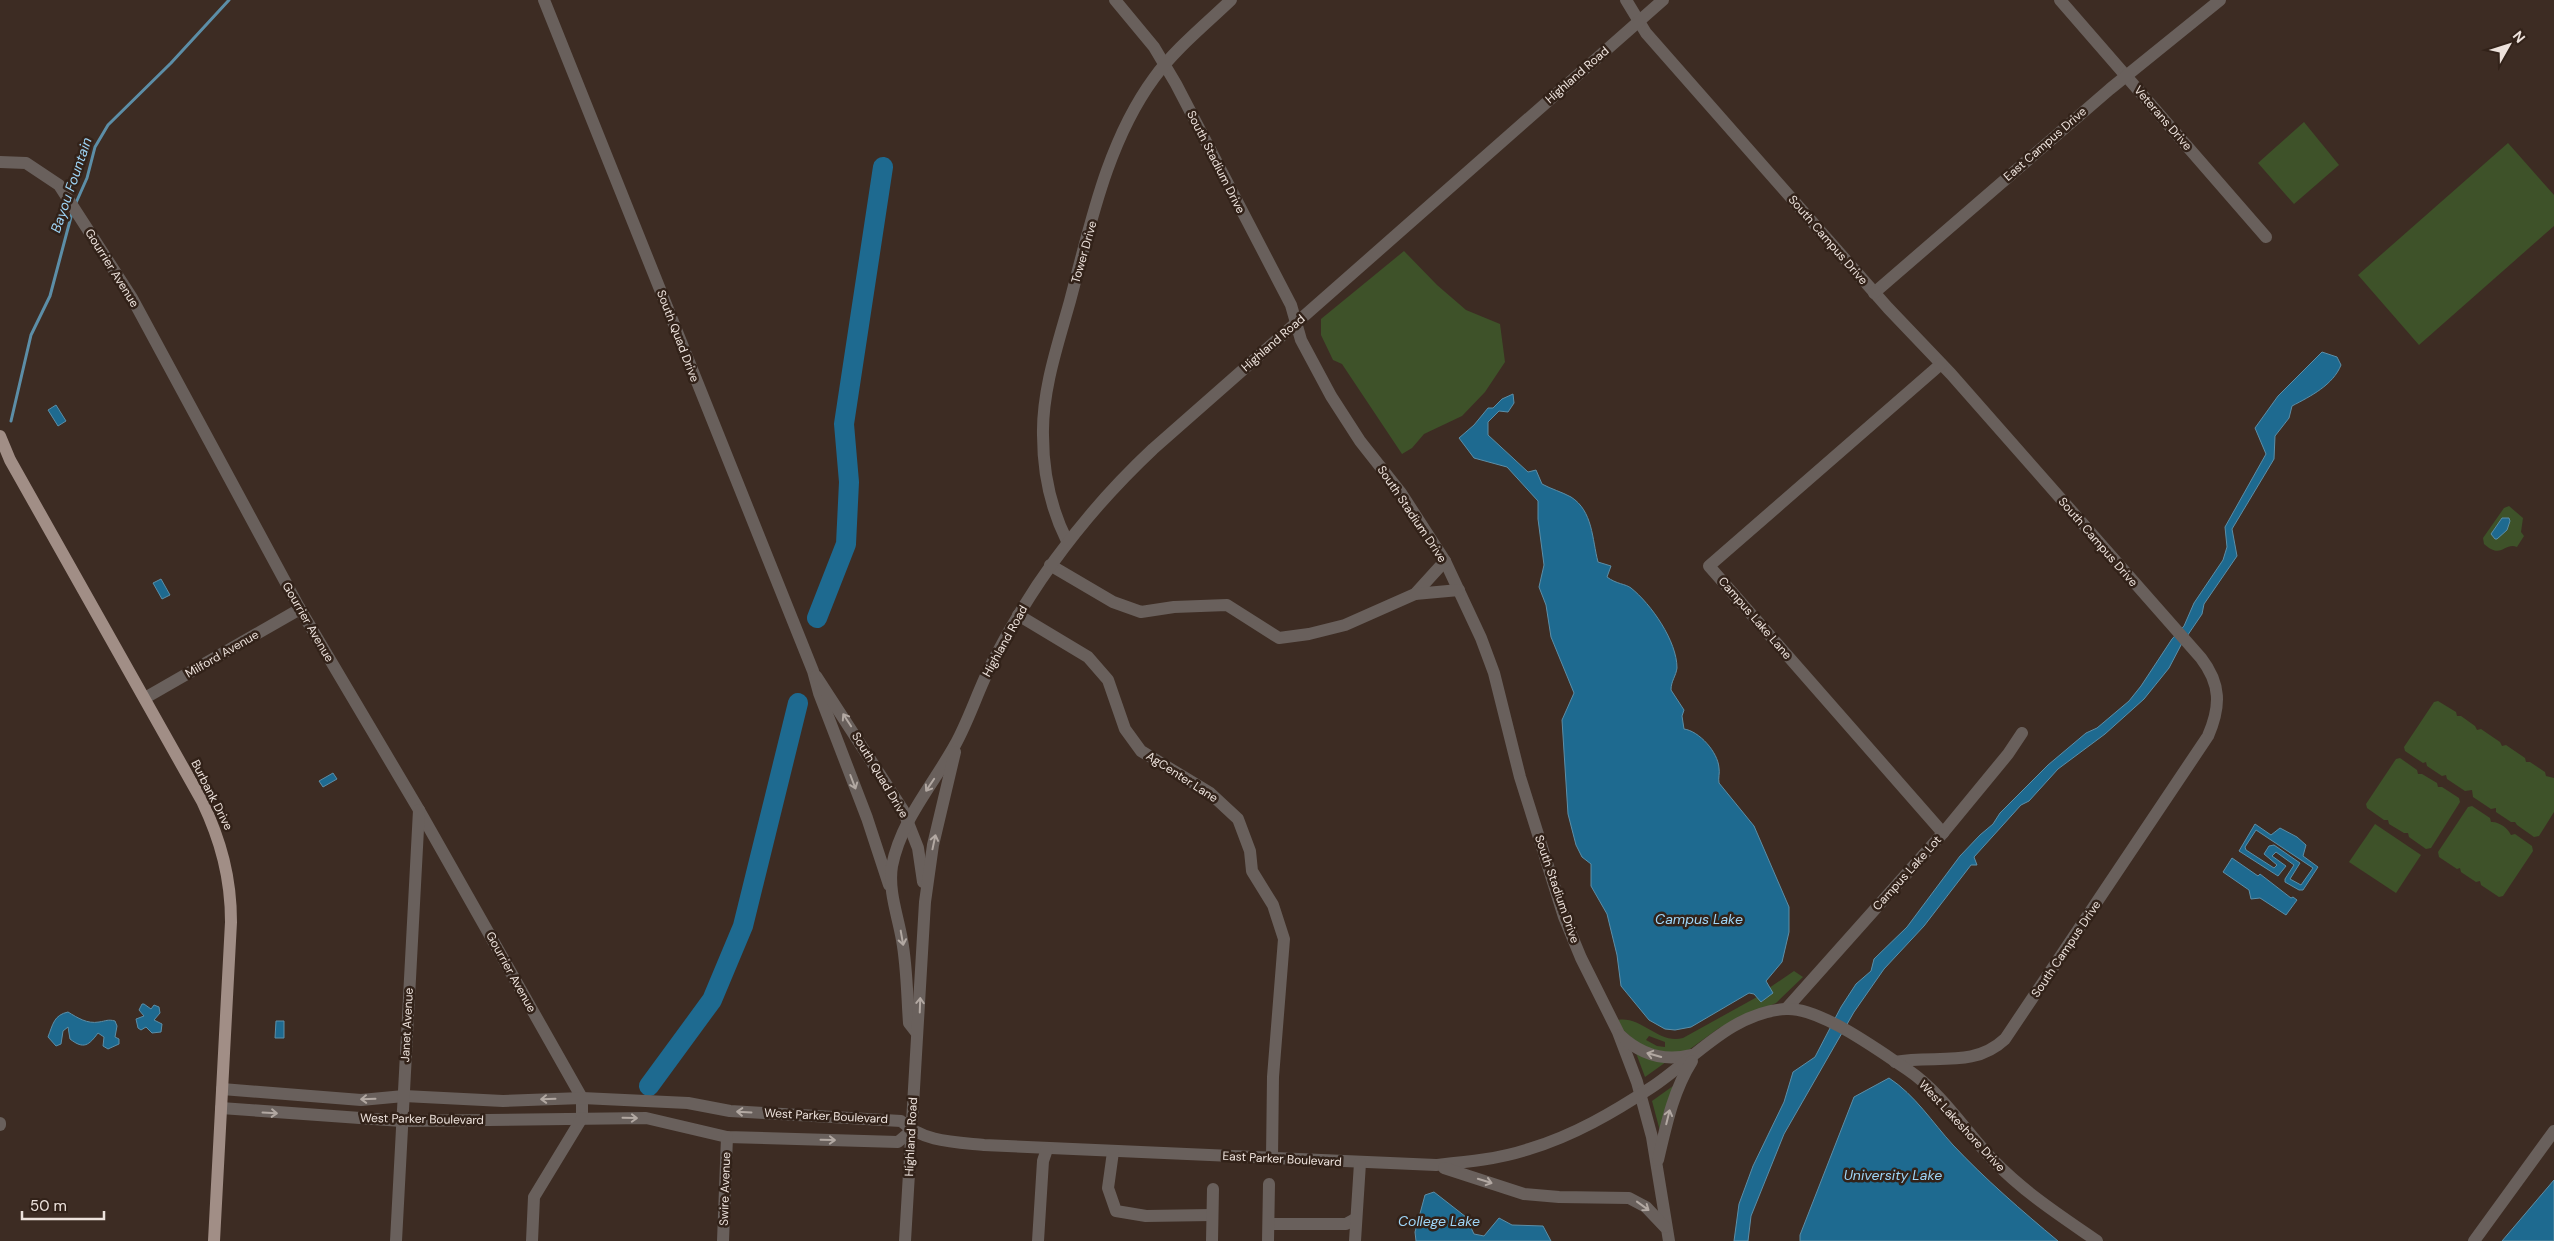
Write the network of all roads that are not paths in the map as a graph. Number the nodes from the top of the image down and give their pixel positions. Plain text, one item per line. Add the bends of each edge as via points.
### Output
1 (544, 0) edge
2 (1115, 0) edge
3 (1231, 0) edge
4 (1626, 0) edge
5 (1663, 0) edge
6 (2060, 0) edge
7 (2220, 0) edge
8 (1639, 21) junction
9 (1165, 66) junction
10 (2126, 76) junction
11 (0, 162) edge
12 (2266, 237) dead end
13 (1874, 293) junction
14 (1296, 323) junction
15 (1941, 364) junction
16 (0, 436) edge
17 (1067, 541) junction
18 (1445, 561) junction
19 (1050, 565) junction
20 (1459, 590) junction
21 (1415, 594) junction
22 (300, 610) junction
23 (1018, 615) junction
24 (813, 671) junction
25 (145, 698) junction
26 (2022, 733) dead end
27 (956, 744) junction
28 (419, 810) junction
29 (908, 821) junction
30 (1943, 833) junction
31 (926, 888) junction
32 (892, 893) junction
33 (1786, 1009) junction
34 (916, 1032) junction
35 (1618, 1032) junction
36 (1696, 1054) junction
37 (1895, 1062) junction
38 (222, 1089) junction
39 (1640, 1094) junction
40 (404, 1096) junction
41 (582, 1098) junction
42 (221, 1108) junction
43 (582, 1118) junction
44 (402, 1121) junction
45 (2554, 1130) edge
46 (911, 1131) junction
47 (727, 1137) junction
48 (1047, 1149) junction
49 (1113, 1152) junction
50 (1272, 1157) junction
51 (1360, 1163) junction
52 (1422, 1164) junction
53 (1657, 1165) junction
54 (1268, 1184) dead end
55 (1213, 1189) dead end
56 (1212, 1215) junction
57 (1356, 1220) junction
58 (1270, 1224) junction
59 (1665, 1227) junction
60 (214, 1241) edge
61 (396, 1241) edge
62 (532, 1241) edge
63 (723, 1241) edge
64 (905, 1241) edge
65 (1038, 1241) edge
66 (1212, 1241) edge
67 (1268, 1241) edge
68 (1355, 1241) edge
69 (1669, 1241) edge
70 (2097, 1241) edge
71 (2474, 1241) edge

1 - 24 street, South Quad Drive
2 - 9 street, South Stadium Drive via 1154,46
3 - 9 street, Tower Drive
4 - 8 street, South Campus Drive
5 - 8 street, Highland Road
6 - 10 street, Veterans Drive
7 - 10 street, East Campus Drive
8 - 13 street, South Campus Drive via 1646,33
8 - 14 street, Highland Road
9 - 14 street, South Stadium Drive via 1286,296
9 - 17 street, Tower Drive via 1131,117 1099,198 1047,392 1044,451 1052,504
10 - 12 street, Veterans Drive
10 - 13 street, East Campus Drive
11 - 22 street, Gourrier Avenue via 26,163 52,179 66,194 132,298
13 - 15 street, South Campus Drive
14 - 17 street, Highland Road via 1124,476
14 - 18 street, South Stadium Drive via 1301,340 1331,396
15 - 30 street, Campus Lake Lane via 1709,566
15 - 37 street, South Campus Drive via 2200,658 2214,677 2217,695 2215,720 2208,736 2005,1039 1974,1057 1914,1058
16 - 25 main road, Burbank Drive via 10,460
17 - 19 street, Highland Road
18 - 20 street, South Stadium Drive
18 - 21 street
19 - 21 street via 1113,602 1141,612 1227,605 1279,638 1310,634 1345,624
19 - 23 street, Highland Road
20 - 21 street
20 - 35 street, South Stadium Drive via 1494,673 1520,778 1564,917
22 - 25 street, Milford Avenue
22 - 28 street, Gourrier Avenue
23 - 27 street, Highland Road via 993,660
23 - 50 street, AgCenter Lane via 1088,657 1108,680 1125,729 1141,751 1210,793 1238,819 1248,846 1252,871 1273,905 1284,939 1273,1077
29 -> 24 street, South Quad Drive via 871,757
24 -> 32 street, South Quad Drive via 818,693 867,818
25 - 38 main road, Burbank Drive via 205,808 218,836 226,865 231,906
26 - 30 street, Campus Lake Lot
27 -> 29 street, Highland Road
31 -> 27 street, Highland Road
28 - 40 street, Janet Avenue
28 - 41 street, Gourrier Avenue
29 - 31 street, South Quad Drive via 918,848
29 - 32 street, Highland Road via 892,867
30 - 33 street, Campus Lake Lot
34 -> 31 street, Highland Road
32 -> 34 street, Highland Road via 902,942 908,1024
33 - 36 street, West Lakeshore Drive via 1755,1017 1726,1030
33 - 37 street, West Lakeshore Drive via 1820,1016
34 - 46 street, Highland Road
36 -> 35 street via 1677,1058 1656,1057 1629,1044
35 - 39 street, South Stadium Drive
36 - 39 street, West Lakeshore Drive
53 -> 36 street via 1671,1108 1684,1073
37 - 70 street, West Lakeshore Drive via 1926,1086 2009,1176
40 -> 38 street, West Parker Boulevard via 361,1100
38 - 42 main road, Burbank Drive
39 - 52 street, East Parker Boulevard via 1576,1130 1529,1149 1472,1161
39 - 53 street
41 -> 40 street, West Parker Boulevard via 503,1100
40 - 44 street, Janet Avenue
41 - 43 street, Gourrier Avenue
46 -> 41 street, West Parker Boulevard via 901,1121 730,1111 688,1103
42 -> 44 street, West Parker Boulevard
42 - 60 main road, Burbank Drive
43 - 44 street, West Parker Boulevard
43 -> 47 street, West Parker Boulevard via 646,1118
43 - 62 street via 534,1197
44 - 61 street, Janet Avenue
45 - 71 street
47 -> 46 street, West Parker Boulevard via 898,1142
46 - 48 street, East Parker Boulevard via 938,1140
46 - 64 street, Highland Road
47 - 63 street, Swire Avenue
48 - 49 street, East Parker Boulevard
48 - 65 street via 1043,1161
49 - 50 street, East Parker Boulevard
49 - 56 street via 1108,1188 1116,1211 1146,1216
50 - 51 street, East Parker Boulevard
51 - 52 street, East Parker Boulevard
51 - 57 street
52 -> 59 street via 1456,1170 1524,1194 1629,1198 1646,1207
53 - 59 street
54 - 58 street
55 - 56 street
56 - 66 street
57 - 58 street via 1346,1224
57 - 68 street
58 - 67 street
59 - 69 street

